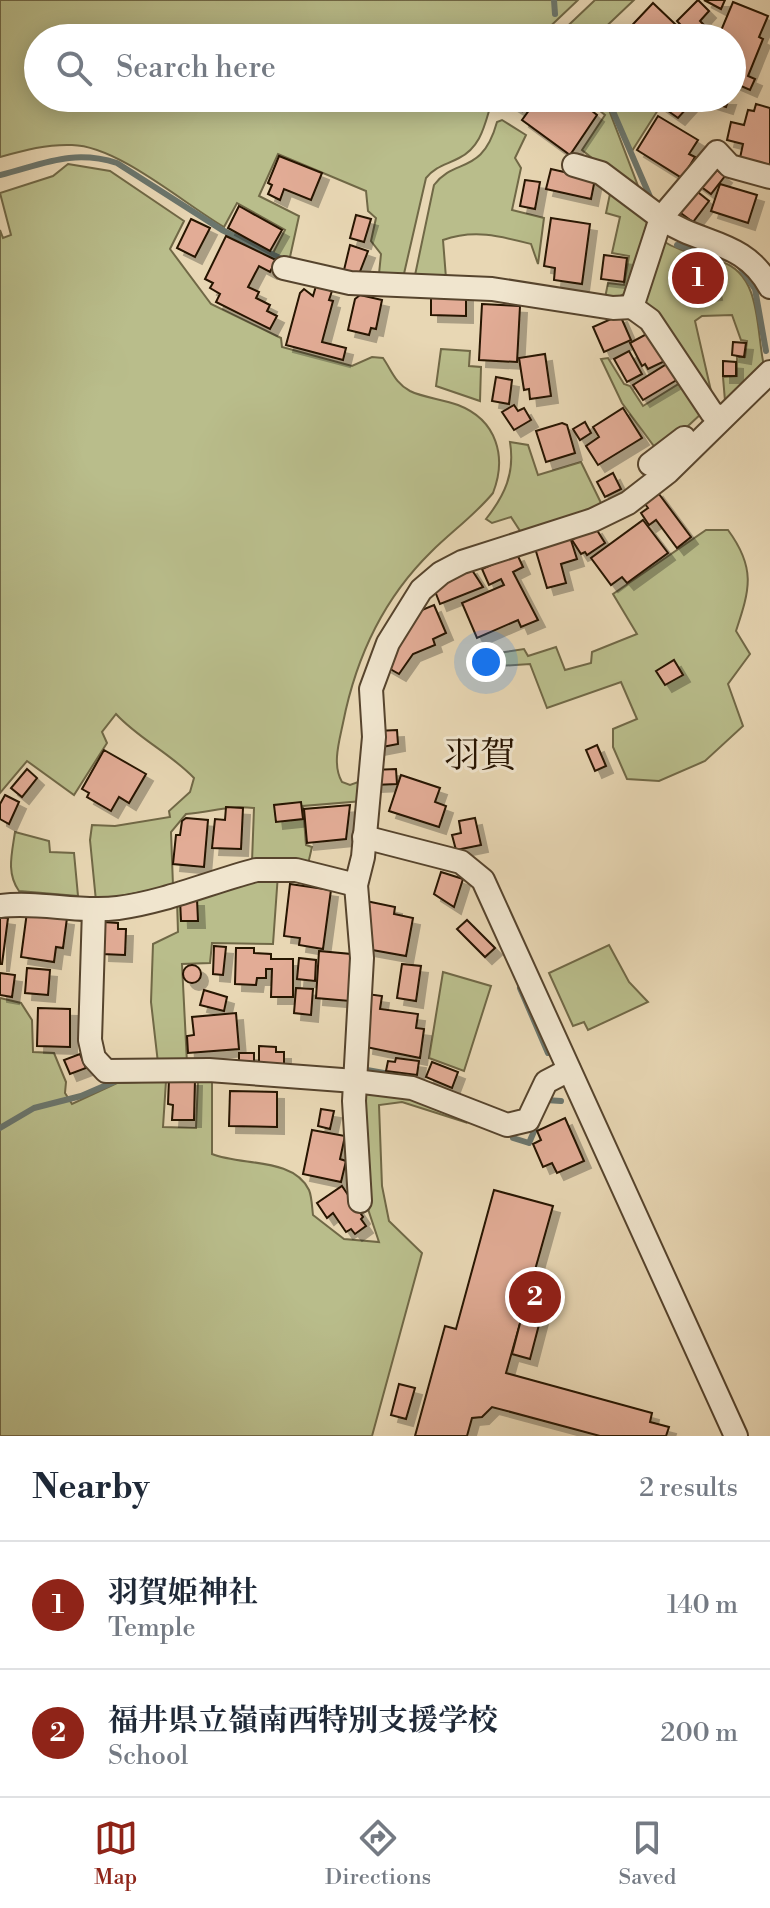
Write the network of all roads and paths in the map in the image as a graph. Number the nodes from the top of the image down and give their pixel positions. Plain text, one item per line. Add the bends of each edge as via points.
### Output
1 (574, 165) dead end
2 (770, 177) edge
3 (661, 218) junction
4 (284, 268) dead end
5 (770, 287) edge
6 (632, 307) junction
7 (770, 372) edge
8 (716, 415) junction
9 (650, 464) dead end
10 (364, 837) junction
11 (356, 885) junction
12 (0, 906) edge
13 (94, 909) junction
14 (569, 1070) junction
15 (355, 1081) junction
16 (360, 1201) dead end
17 (736, 1436) edge

1 - 3 street via 601,173
2 - 3 street via 730,166 717,152
3 - 5 street via 678,231 734,248 761,270
3 - 6 street
4 - 6 street via 350,283 481,288
6 - 8 street via 650,320
7 - 8 street
8 - 9 street
8 - 10 street via 717,426 628,503 593,520 462,562 421,590 388,643 371,689 374,737
10 - 11 street
10 - 14 street via 445,857 483,880
11 - 13 street via 296,870 256,870 121,907
11 - 15 street via 362,958
12 - 13 street
13 - 15 street via 90,1040 94,1058 106,1071 209,1070
14 - 15 street via 546,1082 528,1120 507,1125 412,1088
14 - 17 street
15 - 16 street

